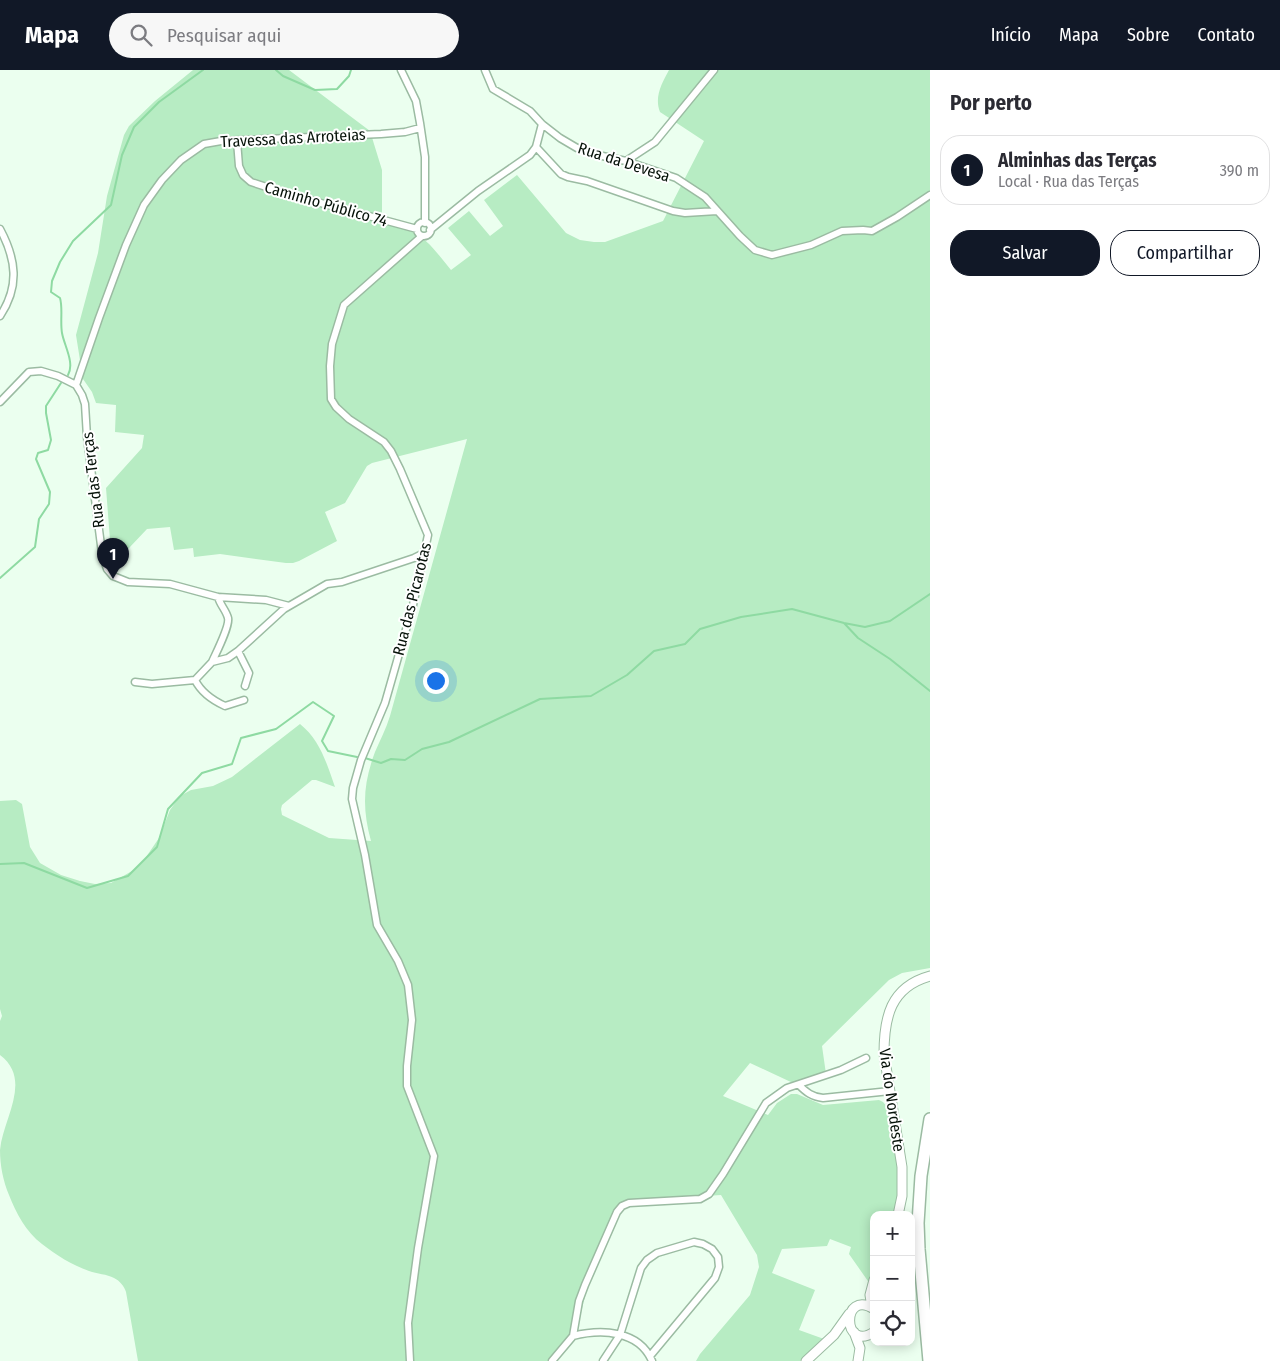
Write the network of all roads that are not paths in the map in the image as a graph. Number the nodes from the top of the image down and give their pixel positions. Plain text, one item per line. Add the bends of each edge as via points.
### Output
1 (401, 70) edge
2 (485, 70) edge
3 (714, 70) edge
4 (542, 124) junction
5 (420, 128) junction
6 (237, 141) junction
7 (536, 147) junction
8 (626, 161) junction
9 (930, 195) edge
10 (717, 210) junction
11 (425, 223) junction
12 (0, 229) edge
13 (417, 229) junction
14 (430, 230) junction
15 (422, 236) junction
16 (0, 316) edge
17 (76, 385) junction
18 (0, 402) edge
19 (426, 552) junction
20 (218, 597) junction
21 (289, 606) junction
22 (238, 651) junction
23 (212, 662) junction
24 (195, 680) junction
25 (135, 682) dead end
26 (245, 686) dead end
27 (244, 700) dead end
28 (930, 976) edge
29 (866, 1058) dead end
30 (799, 1085) junction
31 (890, 1091) junction
32 (930, 1119) edge
33 (899, 1211) edge
34 (870, 1287) edge
35 (858, 1306) junction
36 (870, 1307) edge
37 (851, 1312) junction
38 (852, 1331) junction
39 (870, 1334) edge
40 (620, 1335) junction
41 (834, 1335) junction
42 (573, 1336) junction
43 (870, 1337) edge
44 (651, 1358) edge
45 (859, 1358) edge
46 (410, 1361) edge
47 (552, 1361) edge
48 (603, 1361) edge
49 (806, 1361) edge
50 (929, 1361) edge

1 - 5 street via 416,101
2 - 4 street, Rua da Devesa via 494,89 530,112
3 - 8 street via 655,142
4 - 7 street
4 - 8 street, Rua da Devesa via 577,148
5 - 6 street, Travessa das Arroteias via 381,134
5 - 11 street via 425,157
6 - 13 street, Caminho Público 74 via 239,166 251,182 291,196
6 - 17 street, Travessa das Arroteias via 204,144 181,160 144,205 116,272
7 - 10 street via 561,174 568,177 673,211
7 - 14 street via 530,155
8 - 10 street, Rua da Devesa via 676,178 705,197
9 - 10 street, Rua da Devesa via 872,232 842,231 811,245 772,255 755,250
11 - 13 street
11 - 14 street
12 - 16 street via 14,270 14,284
13 - 15 street
14 - 15 street
15 - 19 street, Rua das Picarotas via 344,305 332,344 330,366 331,399 336,407 384,442 391,451 428,536
17 - 18 street via 40,371 29,372
17 - 20 street, Rua das Terças via 85,404 102,553 112,576 128,582 170,584
19 - 21 street via 342,582 327,584
19 - 46 street, Rua das Picarotas via 385,703 361,760 352,799 377,925 408,985 412,1020 407,1086 434,1156 408,1322
20 - 21 street, Rua das Terças via 266,600
20 - 23 street via 229,620
21 - 22 street
22 - 23 street via 228,658
22 - 26 street via 249,673
23 - 24 street
24 - 25 street via 152,684
24 - 27 street via 203,691 225,706
28 - 31 main road, Via do Nordeste via 902,990 886,1018 884,1054
29 - 30 street
30 - 31 street via 815,1097 822,1098
30 - 42 street via 777,1094 766,1103 709,1194 700,1198 629,1202 622,1206 579,1301
31 - 33 main road, Via do Nordeste via 904,1182
32 - 50 highway via 918,1223
34 - 35 main road
35 - 36 main road
35 - 37 main road
37 - 38 main road via 848,1321
37 - 41 main road
38 - 39 main road via 862,1336
38 - 41 main road
38 - 45 main road via 860,1348
40 - 42 street via 589,1332
40 - 44 street via 637,1342
40 - 44 street via 641,1268 647,1260 656,1252 694,1242 712,1249 718,1257 715,1278
40 - 48 street
41 - 49 main road
42 - 47 street
43 - 45 main road via 862,1346

